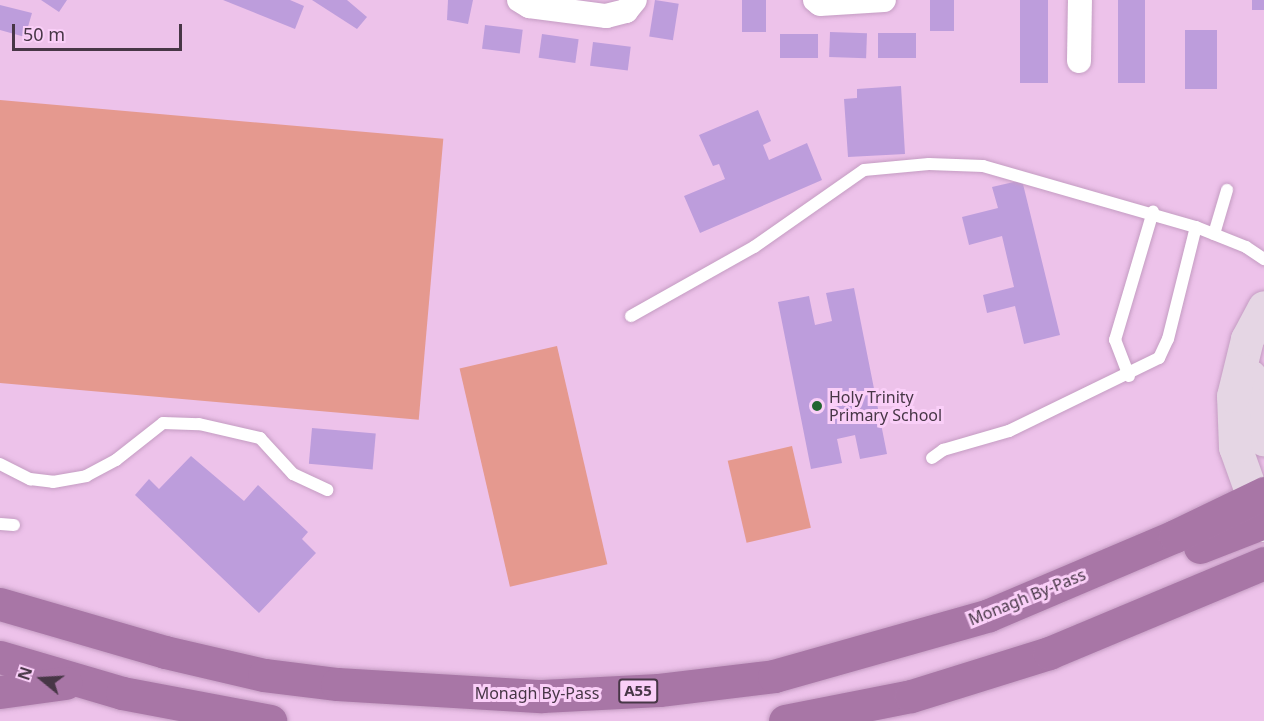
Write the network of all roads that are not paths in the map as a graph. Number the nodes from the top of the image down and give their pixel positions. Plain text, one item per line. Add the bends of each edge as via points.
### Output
1 (519, 0) edge
2 (635, 0) edge
3 (815, 0) edge
4 (884, 0) edge
5 (1080, 0) edge
6 (1079, 61) dead end
7 (1227, 190) dead end
8 (1153, 212) junction
9 (1196, 227) junction
10 (1214, 234) junction
11 (1264, 259) edge
12 (1264, 307) edge
13 (631, 316) dead end
14 (1247, 339) junction
15 (1128, 376) junction
16 (1264, 439) edge
17 (932, 458) dead end
18 (0, 464) edge
19 (327, 490) dead end
20 (1261, 511) edge
21 (0, 524) edge
22 (14, 525) dead end
23 (1264, 563) edge
24 (0, 604) edge
25 (0, 657) edge
26 (90, 684) junction
27 (0, 692) edge
28 (270, 721) edge
29 (785, 721) edge

1 - 2 street via 529,6 606,16 626,11
3 - 4 street via 820,4
5 - 6 street
7 - 10 lane
8 - 9 lane
8 - 13 lane via 983,166 929,164 864,170 754,247
8 - 15 lane via 1115,340
9 - 10 lane
9 - 15 lane via 1168,339 1159,358
10 - 11 lane
12 - 14 street
14 - 16 street via 1253,405
14 - 20 street via 1233,396 1235,447
15 - 17 lane via 1010,431 944,450
18 - 19 lane via 30,479 53,482 86,476 116,459 163,423 199,424 260,438 293,474
20 - 24 highway, Monagh By-Pass / A55 via 1175,536 989,615 774,676 659,690 542,696 404,690 264,675 90,633
21 - 22 lane
23 - 29 highway via 1049,653 911,696
25 - 26 highway
26 - 27 highway via 53,683
26 - 28 highway

